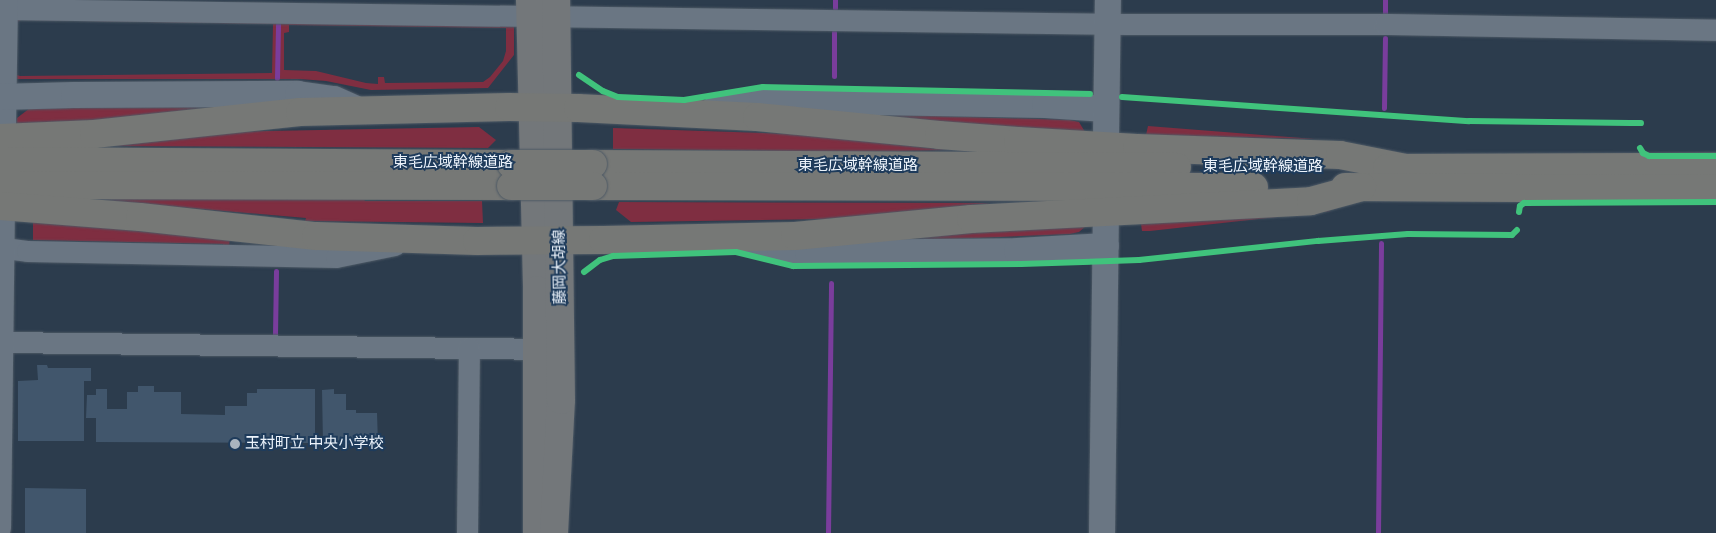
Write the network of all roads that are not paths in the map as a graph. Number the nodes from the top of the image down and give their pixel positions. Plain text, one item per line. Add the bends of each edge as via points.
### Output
1 (4, 6) edge
2 (542, 8) edge
3 (1108, 12) edge
4 (1716, 30) edge
5 (3, 97) edge
6 (1106, 109) junction
7 (363, 112) junction
8 (553, 112) junction
9 (705, 113) junction
10 (2, 133) edge
11 (1106, 138) dead end
12 (0, 161) edge
13 (1716, 167) edge
14 (1406, 168) junction
15 (511, 175) junction
16 (593, 175) junction
17 (0, 185) edge
18 (1362, 187) junction
19 (1716, 189) edge
20 (2, 209) edge
21 (1106, 218) dead end
22 (538, 237) junction
23 (738, 237) junction
24 (407, 240) junction
25 (1106, 246) junction
26 (4, 248) junction
27 (3, 342) junction
28 (469, 348) junction
29 (550, 349) junction
30 (0, 528) edge
31 (467, 533) edge
32 (536, 533) edge
33 (540, 533) edge
34 (554, 533) edge
35 (1102, 533) edge

1 - 2 street
1 - 5 street
2 - 3 street
2 - 8 main road, 藤岡大胡線
3 - 4 street via 1385,24
3 - 6 street
5 - 7 street via 298,94 334,99
5 - 10 street
6 - 9 street via 1016,104 762,100
6 - 11 street
7 - 8 highway
7 - 10 highway via 300,112 94,134
8 - 9 highway
8 - 22 main road, 藤岡大胡線
8 - 22 main road, 藤岡大胡線
9 - 14 highway via 1008,140 1340,155
12 - 15 highway, 東毛広域幹線道路
13 - 14 highway, 東毛広域幹線道路
14 - 16 highway, 東毛広域幹線道路
15 - 16 highway, 東毛広域幹線道路, bridge
15 - 17 highway, 東毛広域幹線道路
16 - 18 highway, 東毛広域幹線道路
18 - 19 highway, 東毛広域幹線道路
18 - 23 highway via 1311,201 981,218 840,233
20 - 24 highway via 140,217 316,236
20 - 26 street
21 - 25 street
22 - 23 highway
22 - 24 highway
22 - 29 main road, 藤岡大胡線
23 - 25 street via 808,253 1017,251
24 - 26 street via 374,250 336,256
25 - 35 street
26 - 27 street
27 - 28 street
27 - 30 street
28 - 29 street
28 - 31 street
29 - 32 main road, 藤岡大胡線
29 - 33 main road via 551,444
29 - 34 main road, 藤岡大胡線 via 560,444

